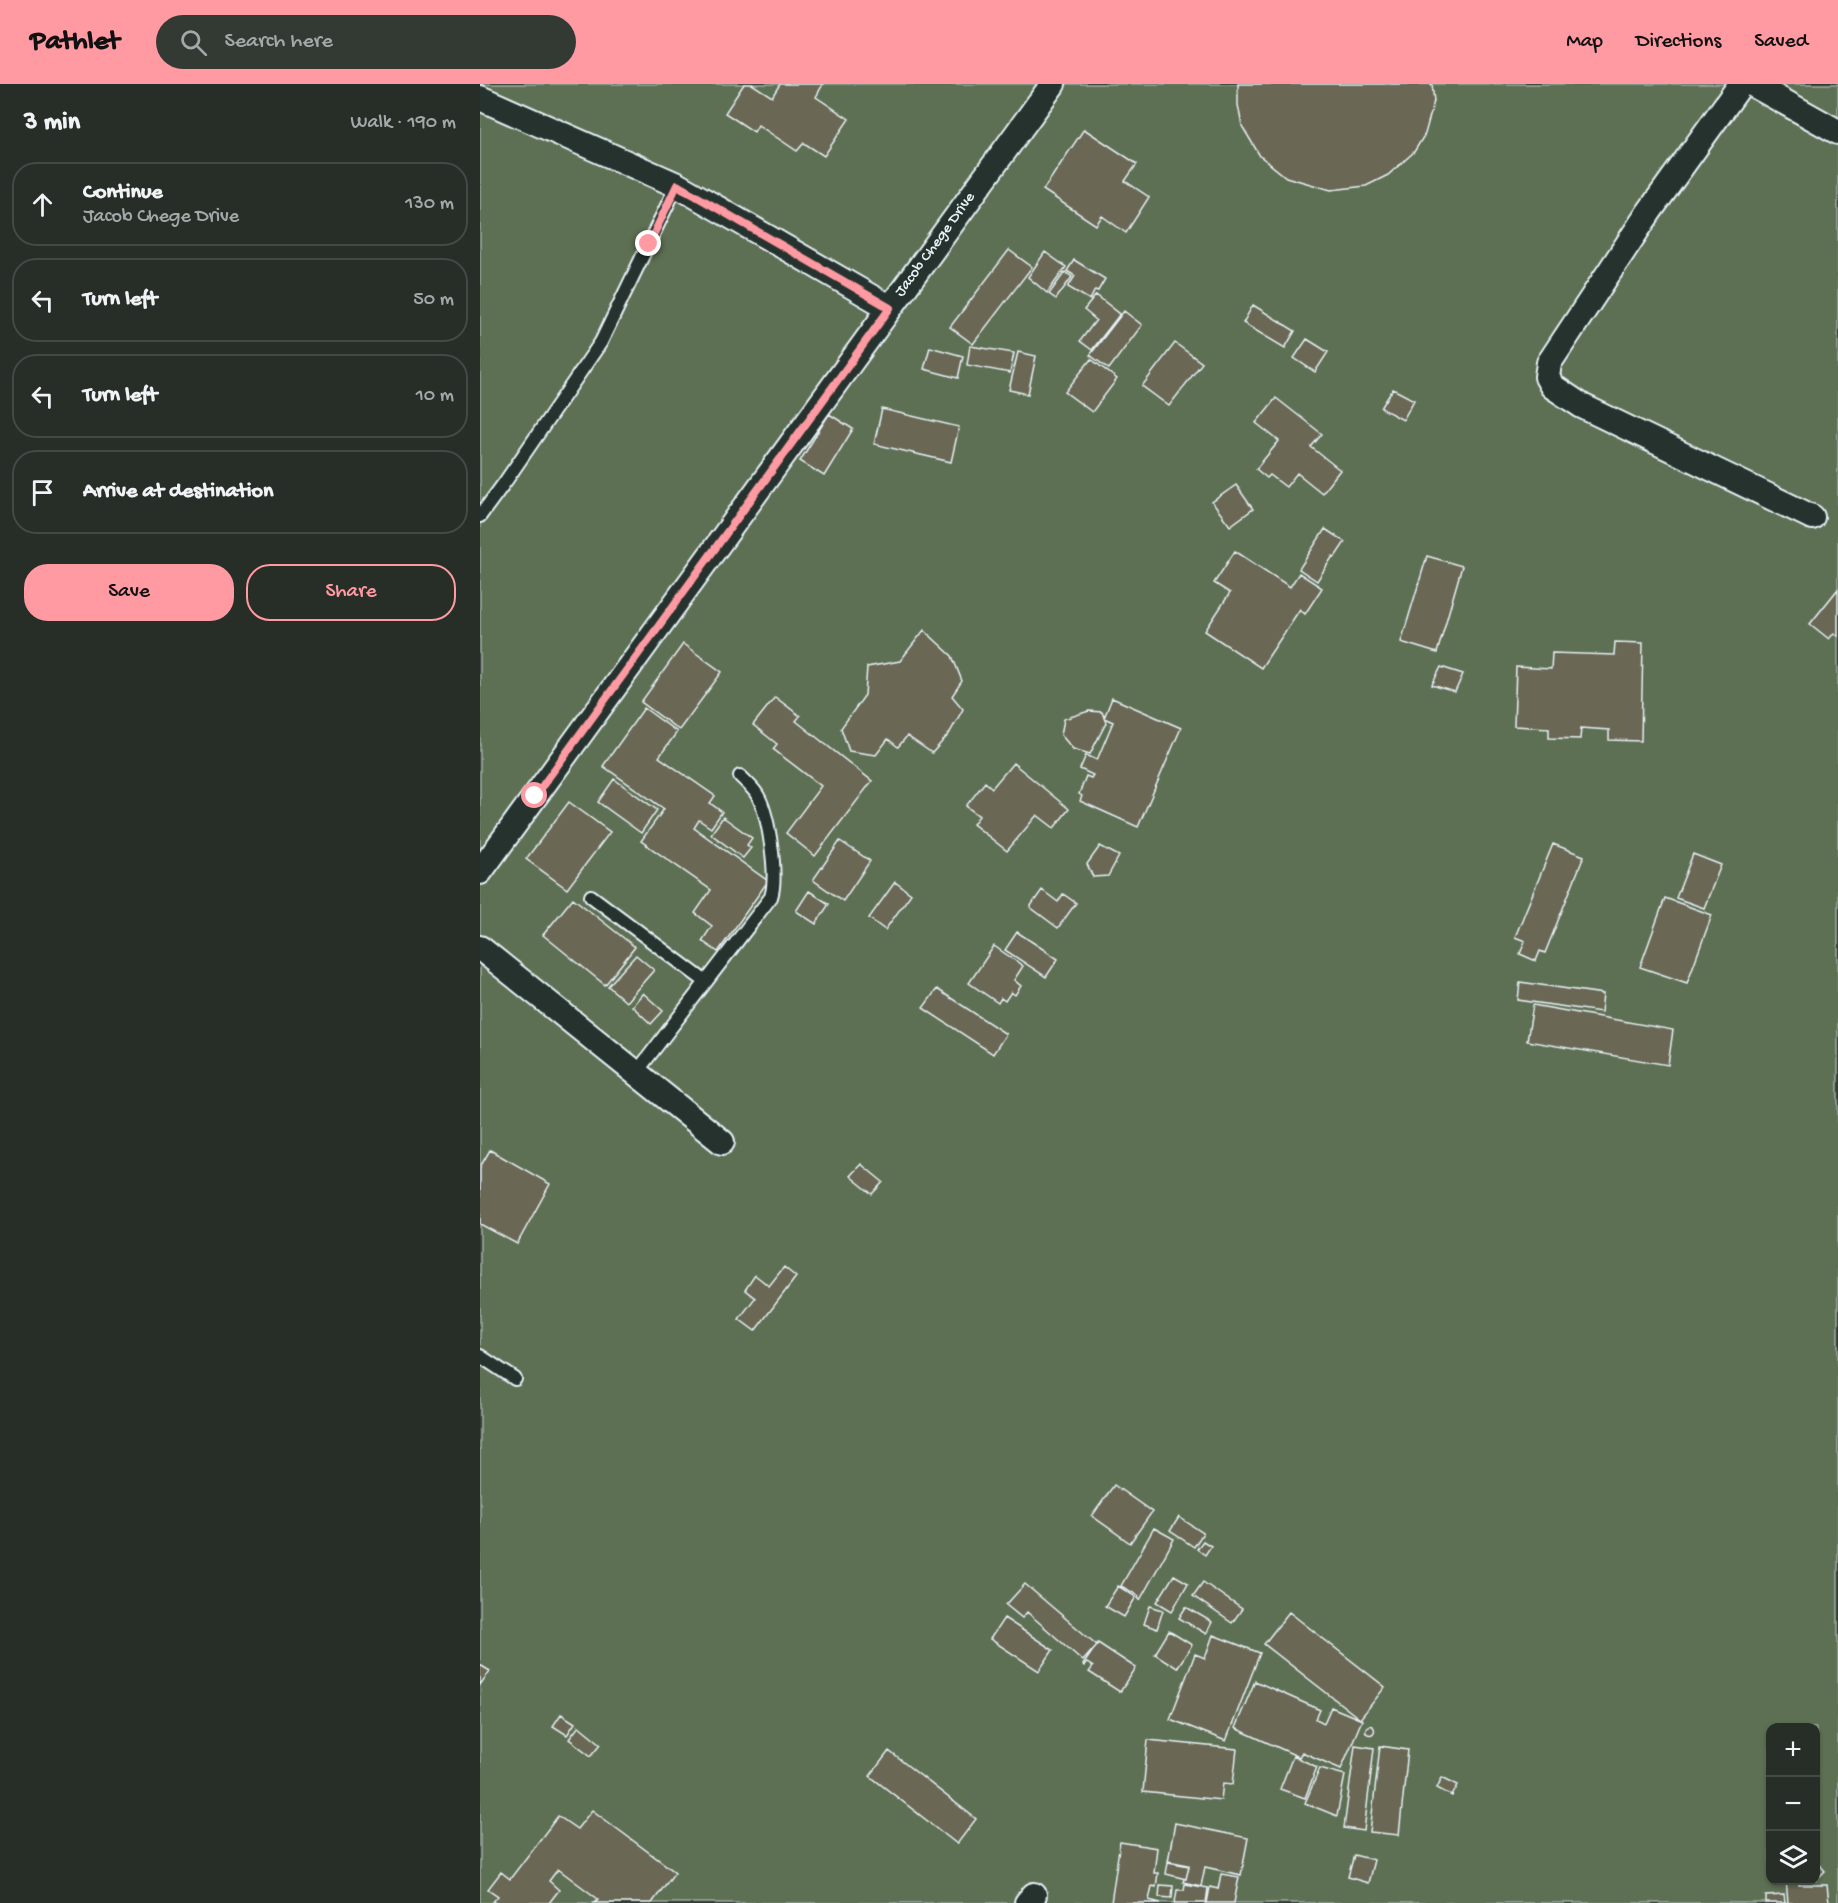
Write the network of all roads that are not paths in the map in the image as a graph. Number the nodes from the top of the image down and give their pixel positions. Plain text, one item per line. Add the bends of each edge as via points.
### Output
1 (1053, 84) edge
2 (1741, 84) edge
3 (1752, 84) edge
4 (480, 98) edge
5 (1838, 132) edge
6 (677, 185) junction
7 (890, 308) junction
8 (480, 516) edge
9 (1812, 517) dead end
10 (740, 776) dead end
11 (480, 872) edge
12 (591, 896) dead end
13 (480, 948) edge
14 (706, 982) junction
15 (636, 1073) junction
16 (722, 1142) dead end
17 (480, 1356) edge
18 (514, 1379) dead end

1 - 7 street, Jacob Chege Drive
2 - 9 street via 1648,212 1549,363 1547,376 1552,386 1582,406
3 - 5 street
4 - 6 street
6 - 7 street
6 - 8 lane via 601,342
7 - 11 street, Jacob Chege Drive
10 - 14 lane via 760,800 772,855 774,889
12 - 14 lane
13 - 15 street
14 - 15 lane
15 - 16 street
17 - 18 lane

